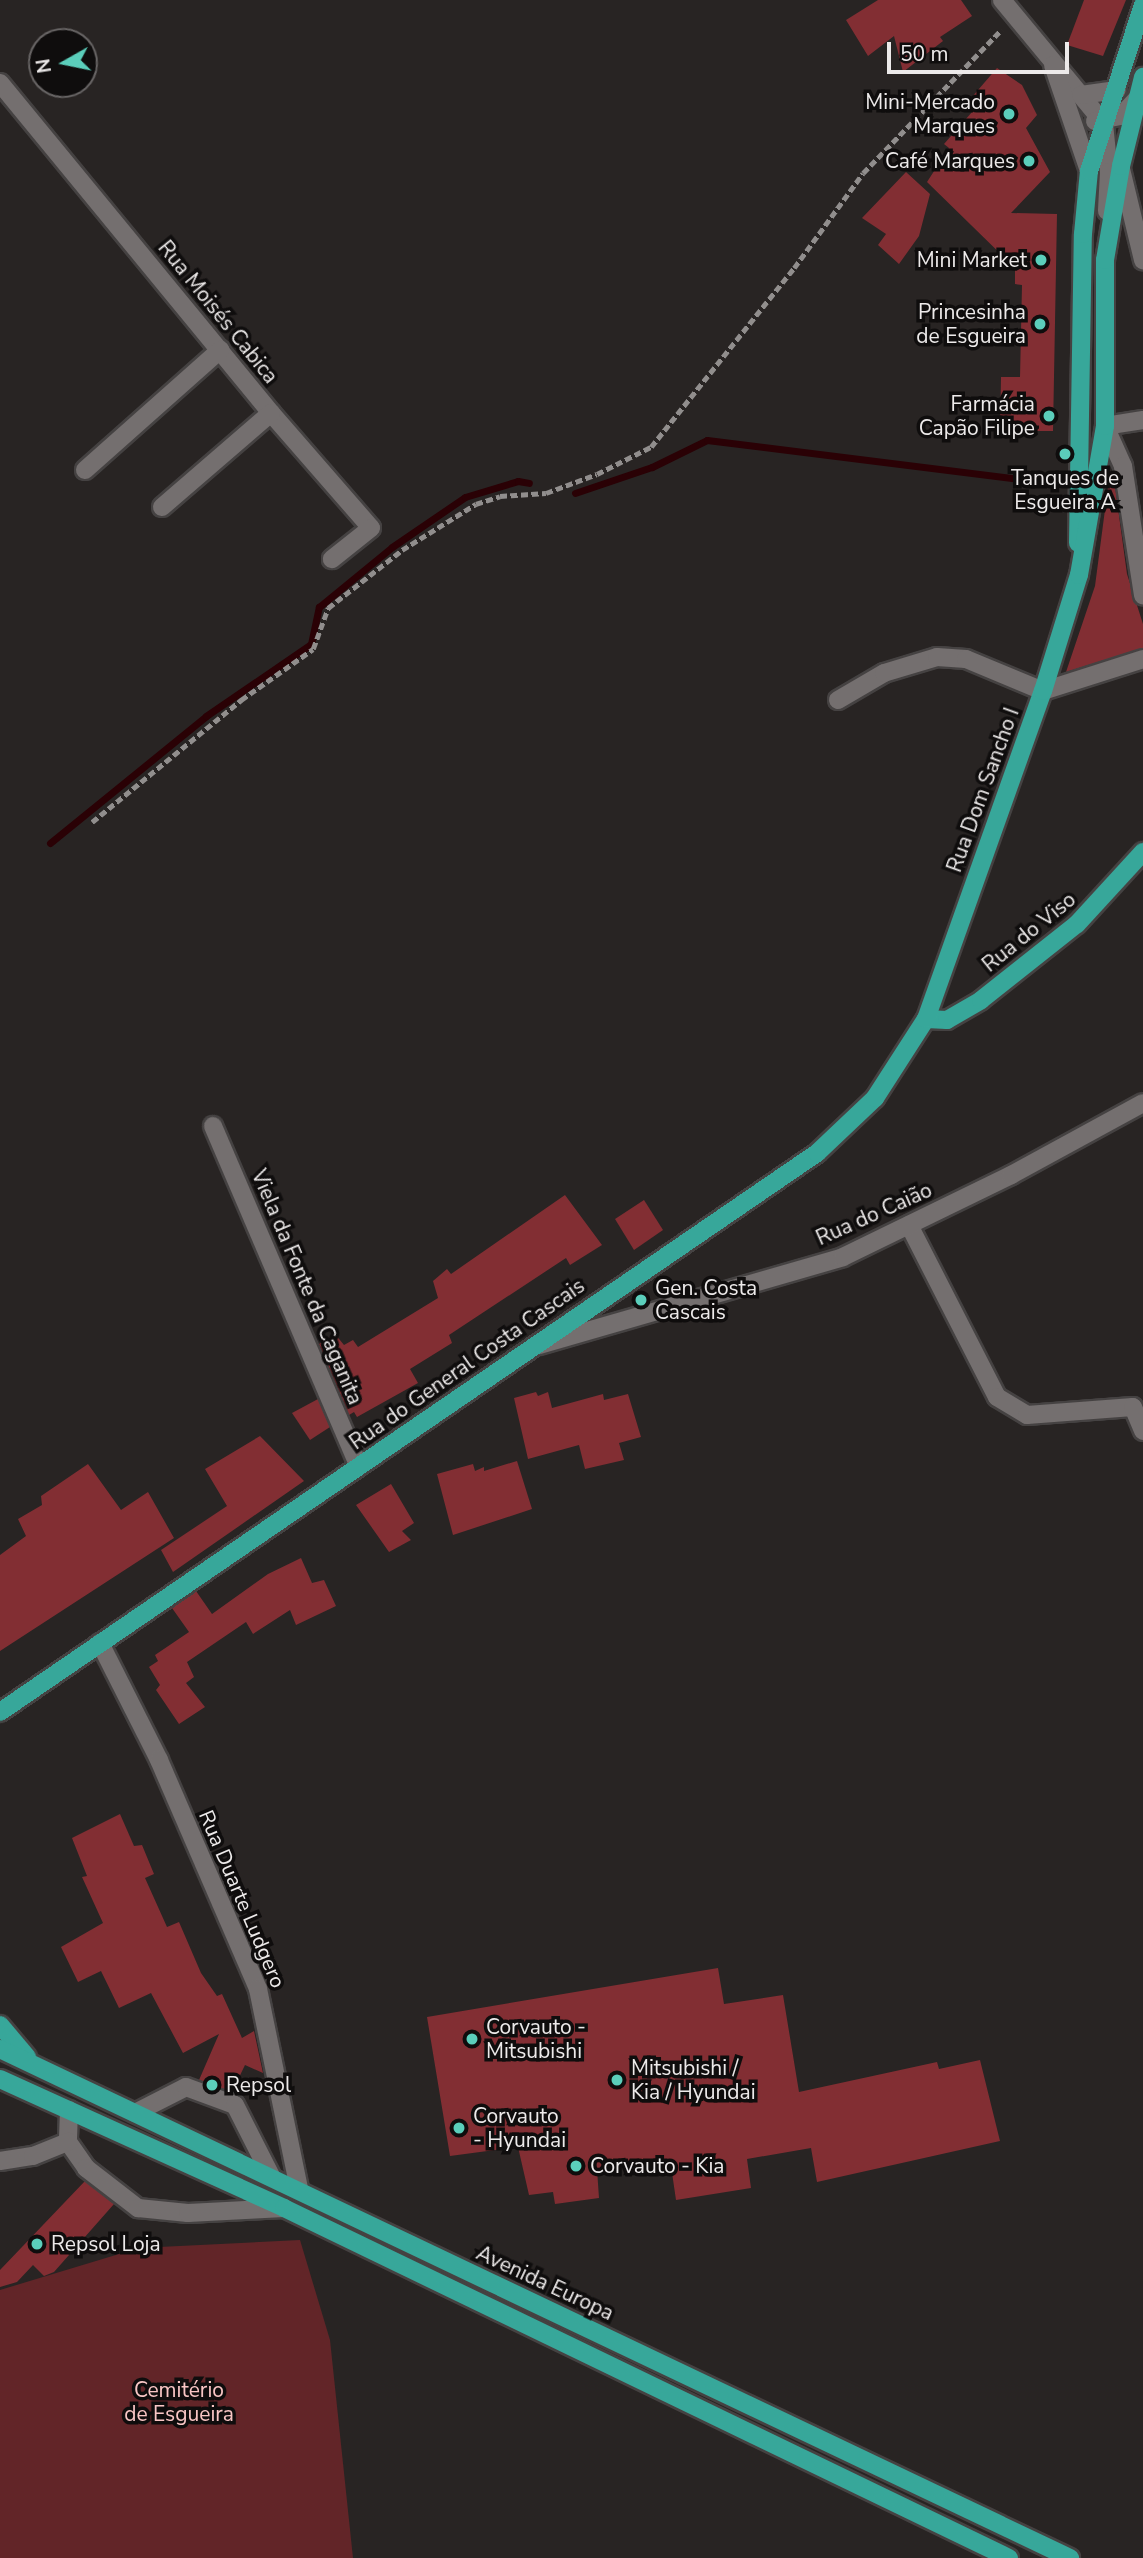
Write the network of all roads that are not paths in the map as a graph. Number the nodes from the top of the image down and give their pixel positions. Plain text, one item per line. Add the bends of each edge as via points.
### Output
1 (1002, 0) edge
2 (1143, 5) edge
3 (1052, 58) junction
4 (1143, 77) edge
5 (0, 83) edge
6 (1117, 90) junction
7 (1061, 94) junction
8 (1081, 95) junction
9 (1138, 98) junction
10 (1103, 122) junction
11 (1121, 166) junction
12 (1089, 172) junction
13 (1105, 260) junction
14 (1143, 260) edge
15 (220, 349) junction
16 (271, 413) junction
17 (1143, 421) edge
18 (1105, 426) junction
19 (85, 470) dead end
20 (162, 507) dead end
21 (332, 559) dead end
22 (1079, 575) junction
23 (1143, 595) edge
24 (1143, 659) edge
25 (1043, 691) junction
26 (838, 700) dead end
27 (1143, 852) edge
28 (926, 1018) junction
29 (1143, 1103) edge
30 (213, 1126) dead end
31 (909, 1225) junction
32 (526, 1349) junction
33 (1143, 1431) edge
34 (359, 1466) junction
35 (100, 1643) junction
36 (0, 1712) edge
37 (0, 2025) edge
38 (0, 2049) edge
39 (29, 2060) junction
40 (0, 2079) edge
41 (0, 2091) edge
42 (27, 2094) junction
43 (69, 2110) junction
44 (135, 2113) junction
45 (68, 2142) junction
46 (0, 2161) edge
47 (271, 2176) junction
48 (299, 2188) junction
49 (285, 2208) junction
50 (1009, 2558) edge
51 (1070, 2558) edge

1 - 3 street
2 - 6 main road, Rua Dom Sancho I
3 - 7 street
3 - 8 street
4 - 9 main road, Rua Dom Sancho I
5 - 15 street, Rua Moisés Cabica
6 - 8 street
6 - 10 main road, Rua Dom Sancho I
7 - 10 street via 1083,120
7 - 12 street via 1079,133
8 - 10 street
9 - 10 street via 1121,116
9 - 11 main road, Rua Dom Sancho I
10 - 12 main road, Rua Dom Sancho I
10 - 13 street, Rua Dom Sancho I via 1109,172
11 - 13 main road, Rua Dom Sancho I
11 - 14 street
12 - 22 main road, Rua Dom Sancho I via 1079,375
13 - 18 main road, Rua Dom Sancho I
15 - 16 street, Rua Moisés Cabica
15 - 19 street
16 - 20 street
16 - 21 street, Rua Moisés Cabica via 372,528
17 - 18 street
18 - 22 main road, Rua Dom Sancho I
18 - 23 street via 1123,466
22 - 25 main road, Rua Dom Sancho I
24 - 25 street
25 - 26 street via 967,659 937,657 884,673
25 - 28 main road, Rua Dom Sancho I
27 - 28 main road, Rua do Viso via 1077,924 981,1000 947,1020
28 - 32 main road, Rua do General Costa Cascais via 875,1098 817,1153
29 - 31 street, Rua do Caião
30 - 34 street, Viela da Fonte da Caganita
31 - 32 street, Rua do Caião via 843,1257
31 - 33 street via 997,1397 1027,1415 1133,1407
32 - 34 main road, Rua do General Costa Cascais
34 - 35 main road, Rua do General Costa Cascais
35 - 36 main road, Rua do General Costa Cascais
35 - 48 street, Rua Duarte Ludgero via 159,1759 258,1989
37 - 39 main road
38 - 39 main road, Avenida Europa
39 - 44 main road, Avenida Europa
40 - 42 main road
41 - 42 main road
42 - 43 main road
43 - 45 street
43 - 49 main road
44 - 47 main road, Avenida Europa
44 - 47 street via 186,2087 235,2105
45 - 46 street
45 - 49 street via 86,2168 138,2208 188,2213
47 - 48 main road, Avenida Europa
48 - 51 main road, Avenida Europa
49 - 50 main road

